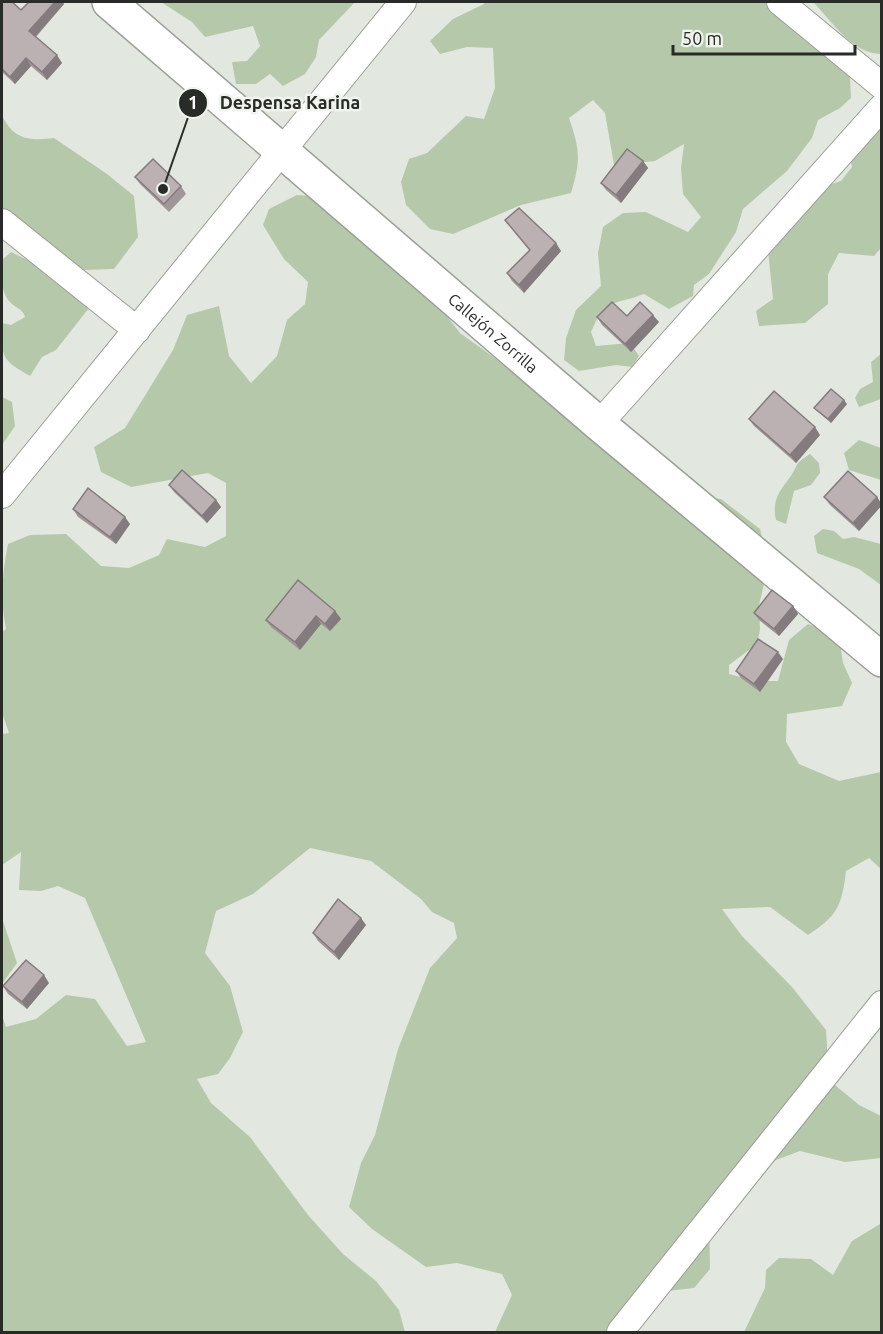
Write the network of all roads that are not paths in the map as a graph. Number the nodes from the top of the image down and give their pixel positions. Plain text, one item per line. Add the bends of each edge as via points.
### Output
1 (109, 2) edge
2 (403, 2) edge
3 (780, 2) edge
4 (882, 86) edge
5 (882, 107) edge
6 (282, 153) junction
7 (2, 222) edge
8 (136, 330) junction
9 (599, 424) junction
10 (2, 495) edge
11 (882, 660) edge
12 (882, 1004) edge
13 (620, 1332) edge

1 - 6 street, Callejón Zorrilla
2 - 6 street
3 - 4 street
5 - 9 street
6 - 8 street
6 - 9 street, Callejón Zorrilla
7 - 8 street
8 - 10 street
9 - 11 street, Callejón Zorrilla
12 - 13 street

